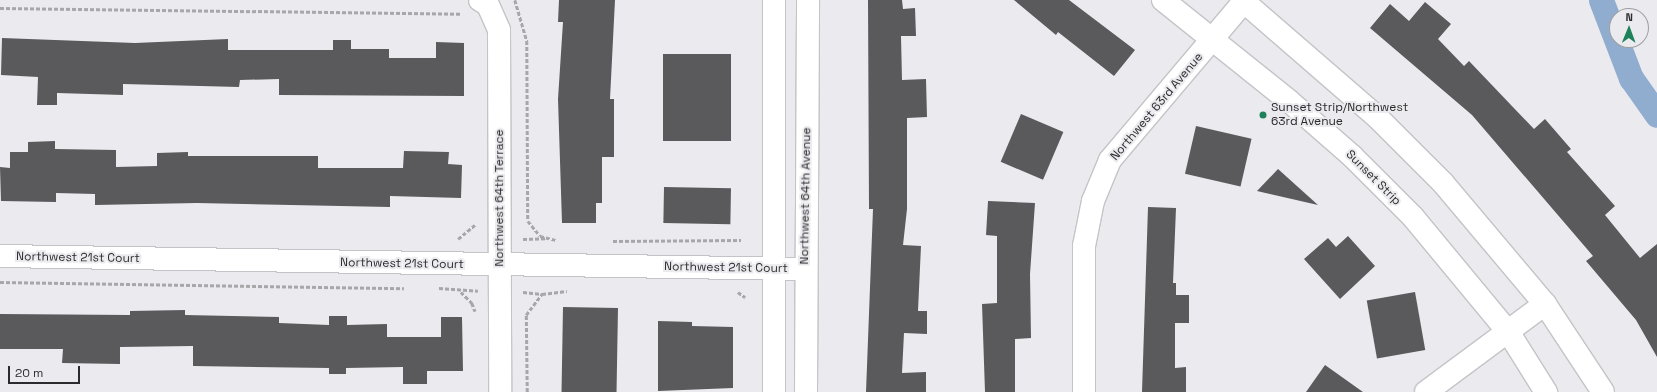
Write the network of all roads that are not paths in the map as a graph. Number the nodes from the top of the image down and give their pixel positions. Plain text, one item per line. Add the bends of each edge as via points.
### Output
1 (774, 0) edge
2 (808, 0) edge
3 (1163, 0) edge
4 (1244, 0) edge
5 (478, 7) edge
6 (1213, 40) junction
7 (0, 256) edge
8 (501, 266) junction
9 (773, 268) junction
10 (805, 269) junction
11 (1545, 304) junction
12 (1509, 333) junction
13 (500, 392) edge
14 (774, 392) edge
15 (806, 392) edge
16 (1084, 392) edge
17 (1426, 392) edge
18 (1546, 392) edge
19 (1603, 392) edge

1 - 9 street
2 - 10 street, Northwest 64th Avenue
3 - 6 street, Sunset Strip
4 - 6 street, Northwest 63rd Avenue
4 - 11 street via 1378,118 1443,183
5 - 8 street, Northwest 64th Terrace via 499,30
6 - 12 street, Sunset Strip via 1352,156 1413,217
6 - 16 street, Northwest 63rd Avenue via 1110,160 1093,201 1084,246
7 - 8 street, Northwest 21st Court
8 - 9 street, Northwest 21st Court
8 - 13 street, Northwest 64th Terrace
9 - 10 street, Northwest 21st Court
9 - 14 street
10 - 15 street, Northwest 64th Avenue
11 - 12 street
11 - 19 street
12 - 17 street
12 - 18 street, Sunset Strip

